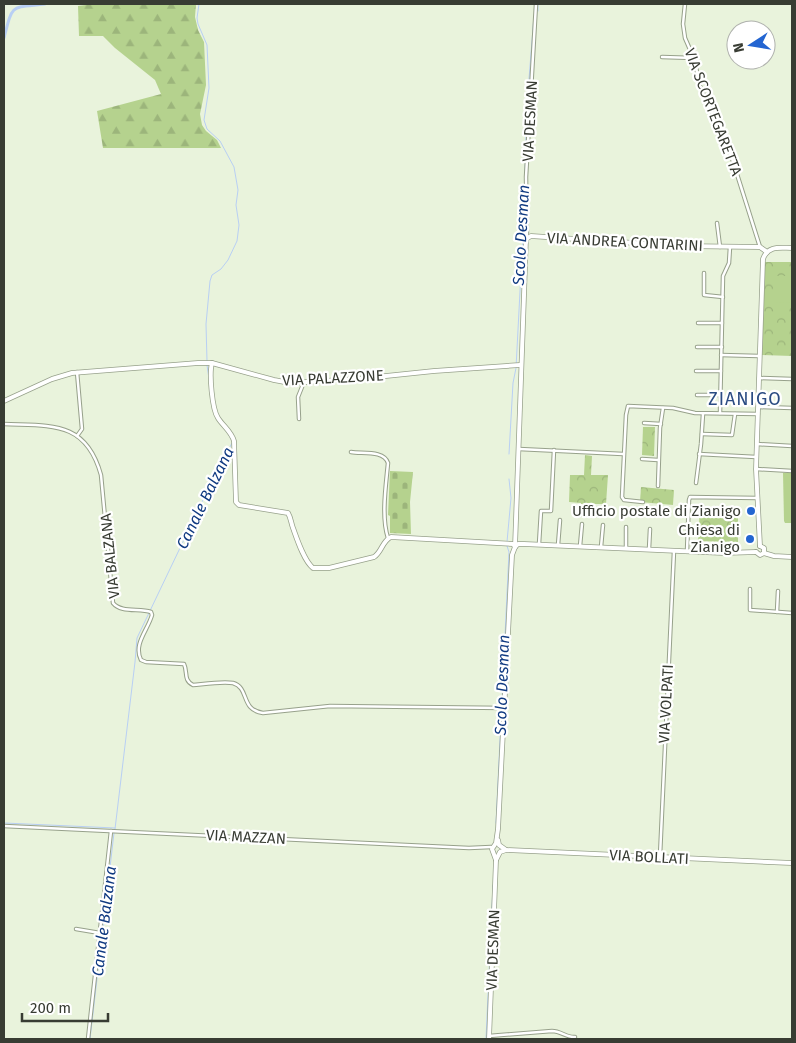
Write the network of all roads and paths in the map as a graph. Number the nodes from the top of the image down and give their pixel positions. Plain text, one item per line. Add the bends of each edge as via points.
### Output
1 (536, 4) edge
2 (685, 4) edge
3 (662, 58) dead end
4 (694, 58) junction
5 (717, 223) dead end
6 (529, 237) junction
7 (720, 247) junction
8 (730, 247) junction
9 (760, 247) junction
10 (792, 248) edge
11 (767, 252) junction
12 (704, 273) dead end
13 (723, 297) junction
14 (698, 323) dead end
15 (722, 323) junction
16 (722, 346) junction
17 (697, 347) dead end
18 (722, 355) junction
19 (759, 356) junction
20 (209, 363) junction
21 (518, 366) junction
22 (696, 371) dead end
23 (721, 371) junction
24 (77, 372) junction
25 (759, 378) junction
26 (792, 379) edge
27 (304, 382) junction
28 (697, 395) dead end
29 (721, 395) junction
30 (4, 401) edge
31 (663, 407) junction
32 (758, 407) junction
33 (792, 408) edge
34 (703, 414) junction
35 (720, 414) junction
36 (735, 414) junction
37 (758, 414) junction
38 (299, 419) dead end
39 (644, 423) dead end
40 (4, 424) edge
41 (660, 424) junction
42 (702, 434) junction
43 (77, 436) junction
44 (757, 444) junction
45 (792, 446) edge
46 (517, 448) junction
47 (554, 450) junction
48 (351, 452) dead end
49 (624, 454) junction
50 (699, 454) junction
51 (756, 457) junction
52 (642, 459) dead end
53 (659, 460) junction
54 (756, 470) junction
55 (792, 471) edge
56 (696, 483) dead end
57 (658, 486) dead end
58 (757, 498) junction
59 (643, 502) dead end
60 (560, 520) dead end
61 (582, 524) dead end
62 (603, 524) dead end
63 (626, 527) dead end
64 (650, 530) dead end
65 (388, 538) junction
66 (539, 544) junction
67 (558, 545) junction
68 (580, 546) junction
69 (760, 546) junction
70 (515, 547) junction
71 (602, 547) junction
72 (626, 548) junction
73 (649, 549) junction
74 (674, 550) junction
75 (687, 551) junction
76 (756, 552) junction
77 (764, 553) junction
78 (792, 557) edge
79 (750, 589) dead end
80 (778, 591) dead end
81 (777, 612) junction
82 (792, 613) edge
83 (502, 708) junction
84 (4, 826) edge
85 (111, 831) junction
86 (496, 849) junction
87 (658, 857) junction
88 (792, 863) edge
89 (76, 929) dead end
90 (100, 933) junction
91 (575, 1037) dead end
92 (489, 1038) edge
93 (88, 1039) edge

1 - 6 street, VIA DESMAN via 526,177
2 - 4 street, VIA SCORTEGARETTA via 685,38
3 - 4 street
4 - 9 street, VIA SCORTEGARETTA via 699,84 730,152
5 - 7 street, VIA ANDREA CONTARINI
6 - 7 street, VIA ANDREA CONTARINI
6 - 21 street via 526,241
7 - 8 street, VIA ANDREA CONTARINI
8 - 9 street, VIA ANDREA CONTARINI
8 - 13 street
9 - 11 street
10 - 11 street via 774,248
11 - 19 street via 763,259
12 - 13 street via 704,296
13 - 15 street
14 - 15 street
15 - 16 street
16 - 17 street
16 - 18 street
18 - 19 street
18 - 23 street
19 - 25 street
20 - 24 street, VIA PALAZZONE
20 - 27 street, VIA PALAZZONE via 274,380
20 - 65 street via 214,410 234,440 237,504 288,513 307,562 315,569 374,556
21 - 27 street, VIA PALAZZONE
21 - 46 street
22 - 23 street
23 - 29 street
24 - 30 street, VIA PALAZZONE via 58,376
24 - 43 street via 82,427
25 - 26 street
25 - 32 street
27 - 38 street via 298,397
28 - 29 street
29 - 35 street
31 - 34 street
31 - 41 street
31 - 49 street via 628,406
32 - 33 street
32 - 37 street
34 - 35 street
34 - 42 street
35 - 36 street
36 - 37 street
36 - 42 street via 732,435
37 - 44 street
39 - 41 street
40 - 43 street, VIA BALZANA via 58,427
41 - 53 street
42 - 50 street
43 - 83 street, VIA BALZANA via 92,451 101,475 113,603 118,608 150,611 152,616 140,644 142,660 184,664 188,683 193,685 233,683 240,688 255,712 330,706
44 - 45 street
44 - 51 street
46 - 47 street
46 - 70 street
47 - 49 street
47 - 66 street via 551,511 540,511
48 - 65 street via 387,458 385,500
49 - 59 street via 623,499
50 - 51 street
50 - 56 street
51 - 54 street
52 - 53 street
53 - 57 street
54 - 55 street
54 - 58 street
58 - 69 street
58 - 75 street via 690,497
60 - 67 street
61 - 68 street
62 - 71 street
63 - 72 street
64 - 73 street
65 - 70 street via 513,544
66 - 67 street
66 - 70 street
67 - 68 street
68 - 71 street
69 - 76 street
69 - 77 street
70 - 83 street
71 - 72 street
72 - 73 street
73 - 74 street
74 - 75 street
74 - 87 street, VIA VOLPATI
75 - 76 street
76 - 77 street
77 - 78 street
79 - 81 street via 749,608
80 - 81 street
81 - 82 street
83 - 86 street
84 - 85 street, VIA MAZZAN
85 - 86 street, VIA MAZZAN
85 - 90 street
86 - 87 street, VIA BOLLATI
86 - 92 street, VIA DESMAN
87 - 88 street, VIA BOLLATI
89 - 90 street
90 - 93 street
91 - 92 street via 552,1031

